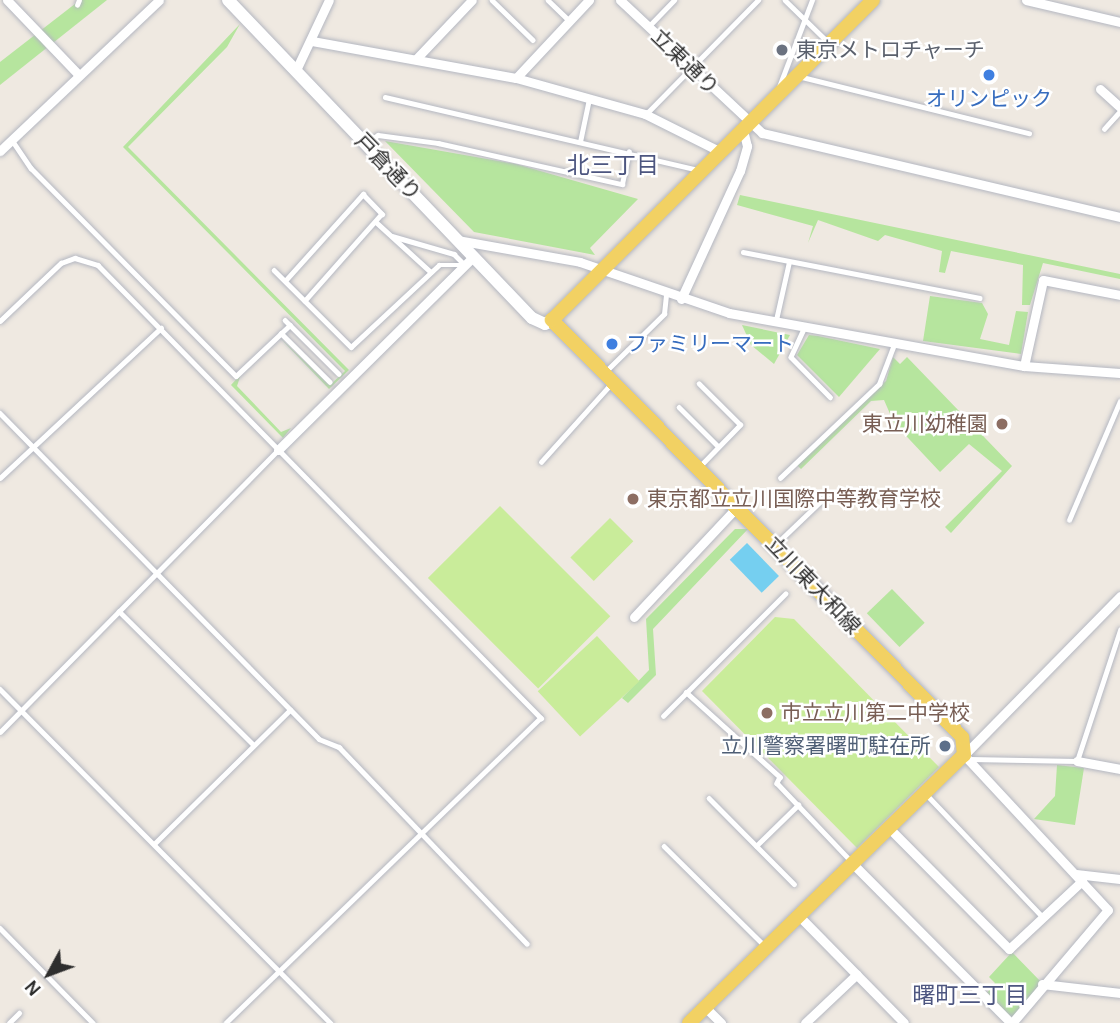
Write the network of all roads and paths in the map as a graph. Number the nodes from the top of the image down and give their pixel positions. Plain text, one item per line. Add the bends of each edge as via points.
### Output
1 (7, 0) edge
2 (159, 0) edge
3 (228, 0) edge
4 (329, 0) edge
5 (472, 0) edge
6 (492, 0) edge
7 (548, 0) edge
8 (589, 0) edge
9 (621, 0) edge
10 (674, 0) edge
11 (758, 0) edge
12 (785, 0) edge
13 (812, 0) edge
14 (873, 0) edge
15 (1026, 0) edge
16 (804, 19) junction
17 (569, 21) junction
18 (1120, 22) edge
19 (649, 27) junction
20 (533, 40) dead end
21 (312, 41) junction
22 (830, 44) junction
23 (416, 59) junction
24 (692, 68) junction
25 (296, 71) junction
26 (78, 74) junction
27 (798, 76) junction
28 (516, 78) junction
29 (1100, 89) dead end
30 (779, 95) junction
31 (385, 97) dead end
32 (589, 99) junction
33 (1120, 109) edge
34 (645, 114) junction
35 (747, 127) junction
36 (1104, 129) dead end
37 (1029, 133) dead end
38 (12, 140) junction
39 (580, 142) junction
40 (365, 144) junction
41 (0, 151) edge
42 (629, 152) junction
43 (721, 152) junction
44 (700, 171) junction
45 (1120, 217) edge
46 (376, 222) junction
47 (392, 236) junction
48 (457, 240) junction
49 (743, 252) dead end
50 (469, 261) junction
51 (789, 262) junction
52 (274, 270) dead end
53 (431, 272) junction
54 (599, 272) junction
55 (285, 281) junction
56 (666, 294) junction
57 (1120, 295) edge
58 (980, 298) dead end
59 (681, 299) junction
60 (305, 301) junction
61 (285, 320) dead end
62 (552, 320) junction
63 (0, 321) edge
64 (776, 321) junction
65 (290, 324) junction
66 (805, 326) junction
67 (160, 328) junction
68 (281, 333) junction
69 (895, 341) junction
70 (1024, 366) junction
71 (1120, 373) edge
72 (339, 374) dead end
73 (609, 377) junction
74 (330, 382) dead end
75 (699, 383) dead end
76 (830, 397) dead end
77 (1120, 401) edge
78 (679, 407) dead end
79 (0, 414) edge
80 (32, 446) junction
81 (718, 446) junction
82 (278, 450) junction
83 (541, 462) dead end
84 (698, 468) junction
85 (0, 478) edge
86 (780, 478) dead end
87 (821, 501) dead end
88 (737, 507) junction
89 (1069, 520) dead end
90 (775, 545) junction
91 (158, 572) junction
92 (785, 594) dead end
93 (1120, 596) edge
94 (119, 611) junction
95 (634, 617) dead end
96 (1120, 630) edge
97 (0, 689) edge
98 (687, 692) junction
99 (21, 710) junction
100 (290, 710) junction
101 (663, 716) dead end
102 (0, 732) edge
103 (254, 746) junction
104 (965, 757) junction
105 (1077, 761) junction
106 (1120, 769) edge
107 (924, 792) junction
108 (709, 798) dead end
109 (799, 805) junction
110 (888, 827) junction
111 (422, 833) junction
112 (154, 844) junction
113 (664, 846) dead end
114 (756, 846) junction
115 (851, 862) junction
116 (1079, 877) junction
117 (1120, 879) edge
118 (793, 884) dead end
119 (798, 915) junction
120 (1043, 916) junction
121 (0, 928) edge
122 (527, 944) dead end
123 (766, 946) junction
124 (280, 971) junction
125 (856, 974) junction
126 (1042, 984) junction
127 (1120, 993) edge
128 (705, 1007) junction
129 (19, 1013) dead end
130 (9, 1023) edge
131 (93, 1023) edge
132 (226, 1023) edge
133 (331, 1023) edge
134 (689, 1023) edge
135 (721, 1023) edge
136 (805, 1023) edge
137 (904, 1023) edge
138 (1012, 1023) edge

1 - 26 street
2 - 26 street
3 - 25 street, 戸倉通り
4 - 21 street
5 - 23 street
6 - 20 lane
7 - 17 lane
8 - 17 street
9 - 19 street, 立東通り
10 - 19 lane
11 - 24 lane
12 - 16 lane
13 - 16 lane
14 - 22 main road
15 - 18 street
16 - 22 lane
16 - 30 lane
17 - 28 street
19 - 24 street, 立東通り
21 - 23 street
21 - 25 street
22 - 27 main road
23 - 28 street
24 - 34 lane
24 - 35 street, 立東通り
25 - 40 street, 戸倉通り
26 - 38 street
27 - 30 main road
27 - 37 lane
28 - 32 street
29 - 33 street
30 - 35 main road
31 - 39 lane
32 - 34 street
32 - 39 lane
33 - 36 lane
34 - 43 street
35 - 43 main road
35 - 45 street, 立東通り via 833,152
35 - 59 street via 740,171
38 - 41 street
38 - 68 lane via 31,168 236,376
39 - 42 lane
40 - 42 lane via 378,135 438,144 622,184
40 - 48 street, 戸倉通り
42 - 44 lane
43 - 44 main road
44 - 54 main road
46 - 47 lane
46 - 55 lane via 382,214 363,194
46 - 60 lane
47 - 50 lane
47 - 53 lane
48 - 50 street, 戸倉通り
48 - 54 street via 580,262
49 - 51 lane
50 - 53 lane via 445,262
50 - 62 street, 戸倉通り via 536,321
50 - 82 street
51 - 58 lane
51 - 64 lane
52 - 55 lane
53 - 60 lane via 351,347
54 - 56 street
54 - 62 main road
55 - 60 lane
56 - 59 street
56 - 73 lane via 664,314
57 - 70 street via 1043,280
59 - 64 street
61 - 65 lane
62 - 73 main road, 立川東大和線
63 - 67 lane via 75,258 98,265
64 - 66 street
65 - 68 lane
65 - 72 lane
66 - 69 street
66 - 76 lane via 791,357
67 - 80 lane
67 - 82 lane
68 - 74 lane
69 - 70 street
69 - 86 lane via 879,384
70 - 71 street
73 - 83 lane
73 - 84 main road, 立川東大和線
75 - 81 lane via 740,425
77 - 89 lane
78 - 81 lane
79 - 80 lane
80 - 85 lane
80 - 91 lane
81 - 84 lane
82 - 91 lane
82 - 111 lane via 541,719
84 - 88 main road, 立川東大和線
87 - 90 lane
88 - 90 main road, 立川東大和線
88 - 95 street
90 - 104 main road, 立川東大和線 via 962,737
91 - 94 lane
91 - 100 lane
92 - 98 lane
93 - 104 street
94 - 99 lane
94 - 103 lane
96 - 105 lane
97 - 99 lane
98 - 101 lane
98 - 109 lane via 738,746 747,744
99 - 102 lane
99 - 112 lane
100 - 103 lane
100 - 111 lane via 319,739 340,747
103 - 112 lane
104 - 105 lane
104 - 107 main road
104 - 116 street
105 - 106 street
107 - 110 main road
107 - 120 lane
108 - 114 lane
109 - 114 lane
109 - 115 lane
110 - 115 main road
110 - 120 street via 1009,949
111 - 122 lane
111 - 124 lane
112 - 124 lane
113 - 123 lane
114 - 118 lane
115 - 119 main road
115 - 138 street
116 - 117 street
116 - 120 street
116 - 126 street via 1108,910 1105,920
119 - 123 main road
119 - 125 street
121 - 131 lane
123 - 128 main road
124 - 132 lane
124 - 133 lane
125 - 136 street
125 - 137 street
126 - 127 street
126 - 138 street
128 - 134 main road
128 - 135 street
129 - 130 lane

